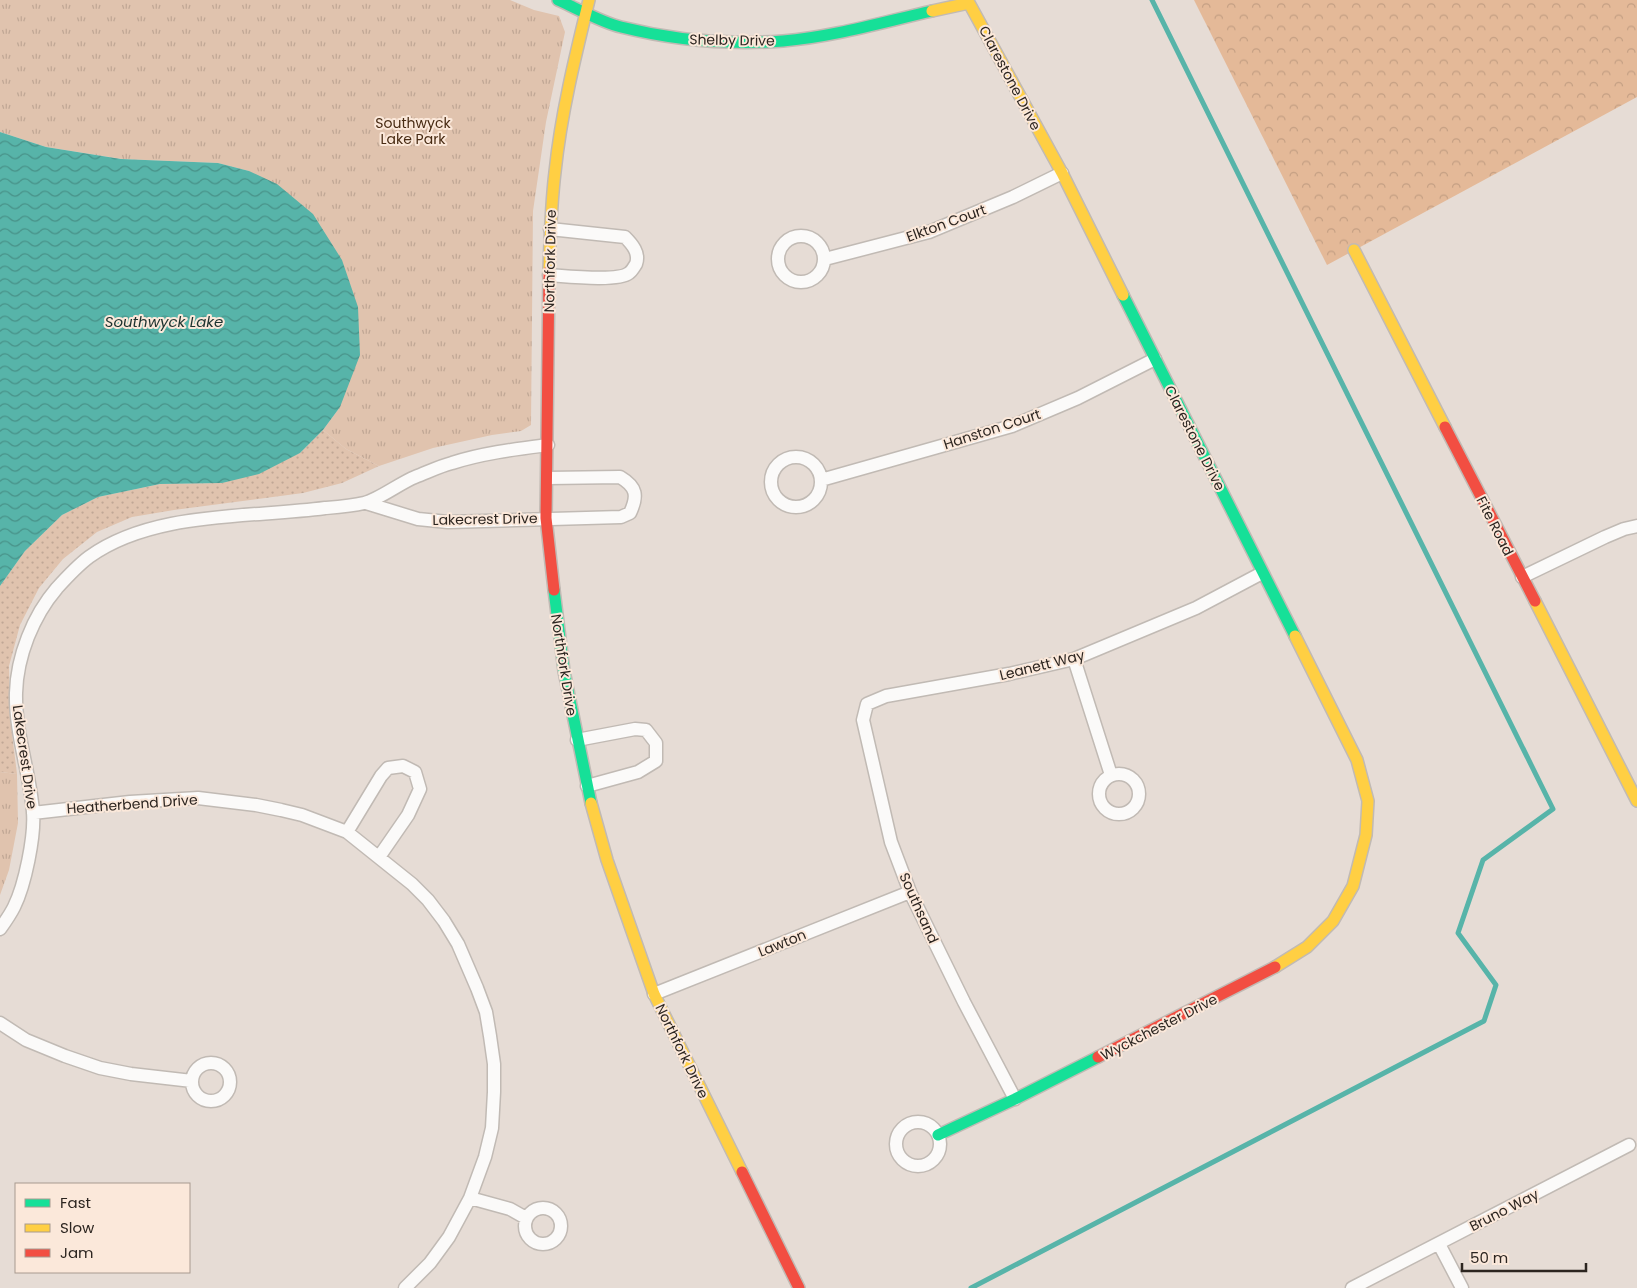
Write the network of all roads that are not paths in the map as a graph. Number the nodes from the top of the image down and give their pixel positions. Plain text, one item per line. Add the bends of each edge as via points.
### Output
1 (558, 0) edge
2 (970, 3) joint
3 (587, 6) edge
4 (1062, 173) junction
5 (550, 229) junction
6 (1354, 250) dead end
7 (825, 259) dead end
8 (549, 275) junction
9 (1155, 359) junction
10 (548, 444) junction
11 (548, 478) junction
12 (821, 480) dead end
13 (366, 503) junction
14 (546, 518) junction
15 (1637, 526) edge
16 (1262, 573) junction
17 (1522, 577) junction
18 (1074, 659) junction
19 (867, 704) joint
20 (577, 740) junction
21 (1111, 775) dead end
22 (587, 786) junction
23 (1637, 801) edge
24 (33, 812) junction
25 (347, 832) junction
26 (379, 857) junction
27 (1353, 886) joint
28 (910, 892) junction
29 (0, 929) edge
30 (654, 994) junction
31 (0, 1023) edge
32 (192, 1081) dead end
33 (1015, 1099) junction
34 (938, 1135) dead end
35 (1629, 1145) dead end
36 (470, 1198) junction
37 (526, 1218) dead end
38 (1439, 1244) junction
39 (405, 1288) edge
40 (799, 1288) edge
41 (1352, 1288) edge
42 (1462, 1288) edge

1 - 3 street, Shelby Drive
2 - 3 street, Shelby Drive via 835,33 785,41 743,43 688,39 619,27
2 - 4 street, Clarestone Drive
3 - 5 street, Northfork Drive via 565,109
4 - 7 street, Elkton Court via 929,232
4 - 9 street, Clarestone Drive
5 - 8 street, Northfork Drive
5 - 8 street via 625,237 636,250 637,260 629,274 616,278
6 - 17 street, Fite Road
8 - 10 street, Northfork Drive
9 - 12 street, Hanston Court via 1078,398 1012,426
9 - 16 street, Clarestone Drive
10 - 11 street, Northfork Drive
10 - 13 street, Lakecrest Drive via 451,463 405,481
11 - 14 street, Northfork Drive
11 - 14 street, Lakecrest Drive via 620,477 631,484 635,493 630,513 621,517
13 - 14 street, Lakecrest Drive via 418,519 448,522
13 - 24 street, Lakecrest Drive via 169,524 135,533 88,557 48,599 25,644 19,667 16,693 18,724
14 - 20 street, Northfork Drive via 564,671
15 - 17 street via 1611,534
16 - 18 street, Leanett Way via 1196,608
16 - 27 street, Clarestone Drive via 1357,760 1368,801 1366,835
17 - 23 street, Fite Road
18 - 19 street, Leanett Way via 886,696
18 - 21 street
19 - 28 street, Southsand via 863,720 891,842
20 - 22 street, Northfork Drive
20 - 22 street via 635,729 646,730 656,742 656,761 638,772
22 - 30 street, Northfork Drive via 607,860
24 - 25 street, Heatherbend Drive via 198,798 281,810
24 - 29 street, Lakecrest Drive via 29,858 15,906
25 - 26 street, Heatherbend Drive
25 - 26 street via 388,768 403,766 415,772 420,789 408,815
26 - 36 street, Heatherbend Drive via 412,884 444,921 458,944 486,1012 494,1064 492,1128
27 - 33 street, Wyckchester Drive via 1333,921 1307,947 1269,971
28 - 30 street, Lawton
28 - 33 street, Southsand
30 - 40 street, Northfork Drive
31 - 32 street via 26,1040 100,1068
33 - 34 street, Wyckchester Drive
35 - 38 street, Bruno Way
36 - 37 street via 510,1209
36 - 39 street, Heatherbend Drive via 449,1237 430,1263
38 - 41 street, Bruno Way
38 - 42 street

